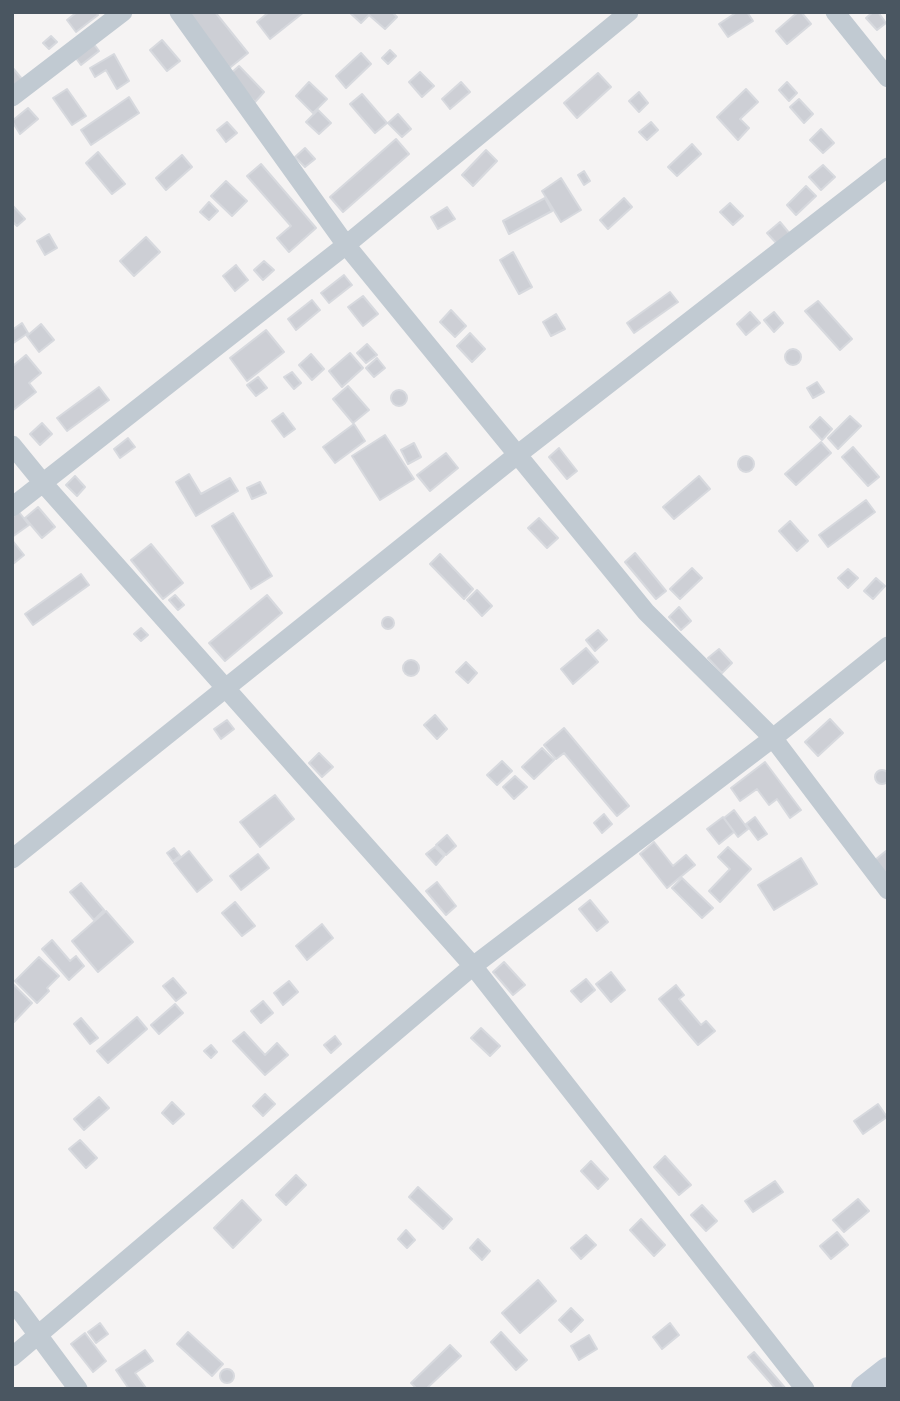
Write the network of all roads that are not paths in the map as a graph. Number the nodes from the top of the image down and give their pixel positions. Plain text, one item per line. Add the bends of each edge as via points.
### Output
1 (123, 12) edge
2 (179, 12) edge
3 (629, 12) edge
4 (835, 12) edge
5 (888, 78) edge
6 (12, 97) edge
7 (888, 167) edge
8 (346, 245) junction
9 (12, 445) edge
10 (517, 455) junction
11 (43, 483) junction
12 (12, 507) edge
13 (888, 646) edge
14 (227, 689) junction
15 (773, 738) junction
16 (12, 859) edge
17 (888, 890) edge
18 (473, 966) junction
19 (12, 1300) edge
20 (38, 1335) junction
21 (12, 1357) edge
22 (888, 1371) edge
23 (78, 1389) edge
24 (805, 1389) edge
25 (865, 1389) edge

1 - 6 street
2 - 8 street
3 - 8 street
4 - 5 street
7 - 10 street
8 - 10 street
8 - 11 street
9 - 11 street
10 - 14 street
10 - 15 street via 646,612
11 - 12 street
11 - 14 street
13 - 15 street
14 - 16 street
14 - 18 street
15 - 17 street
15 - 18 street
18 - 20 street
18 - 24 street
19 - 20 street
20 - 21 street
20 - 23 street
22 - 25 street

